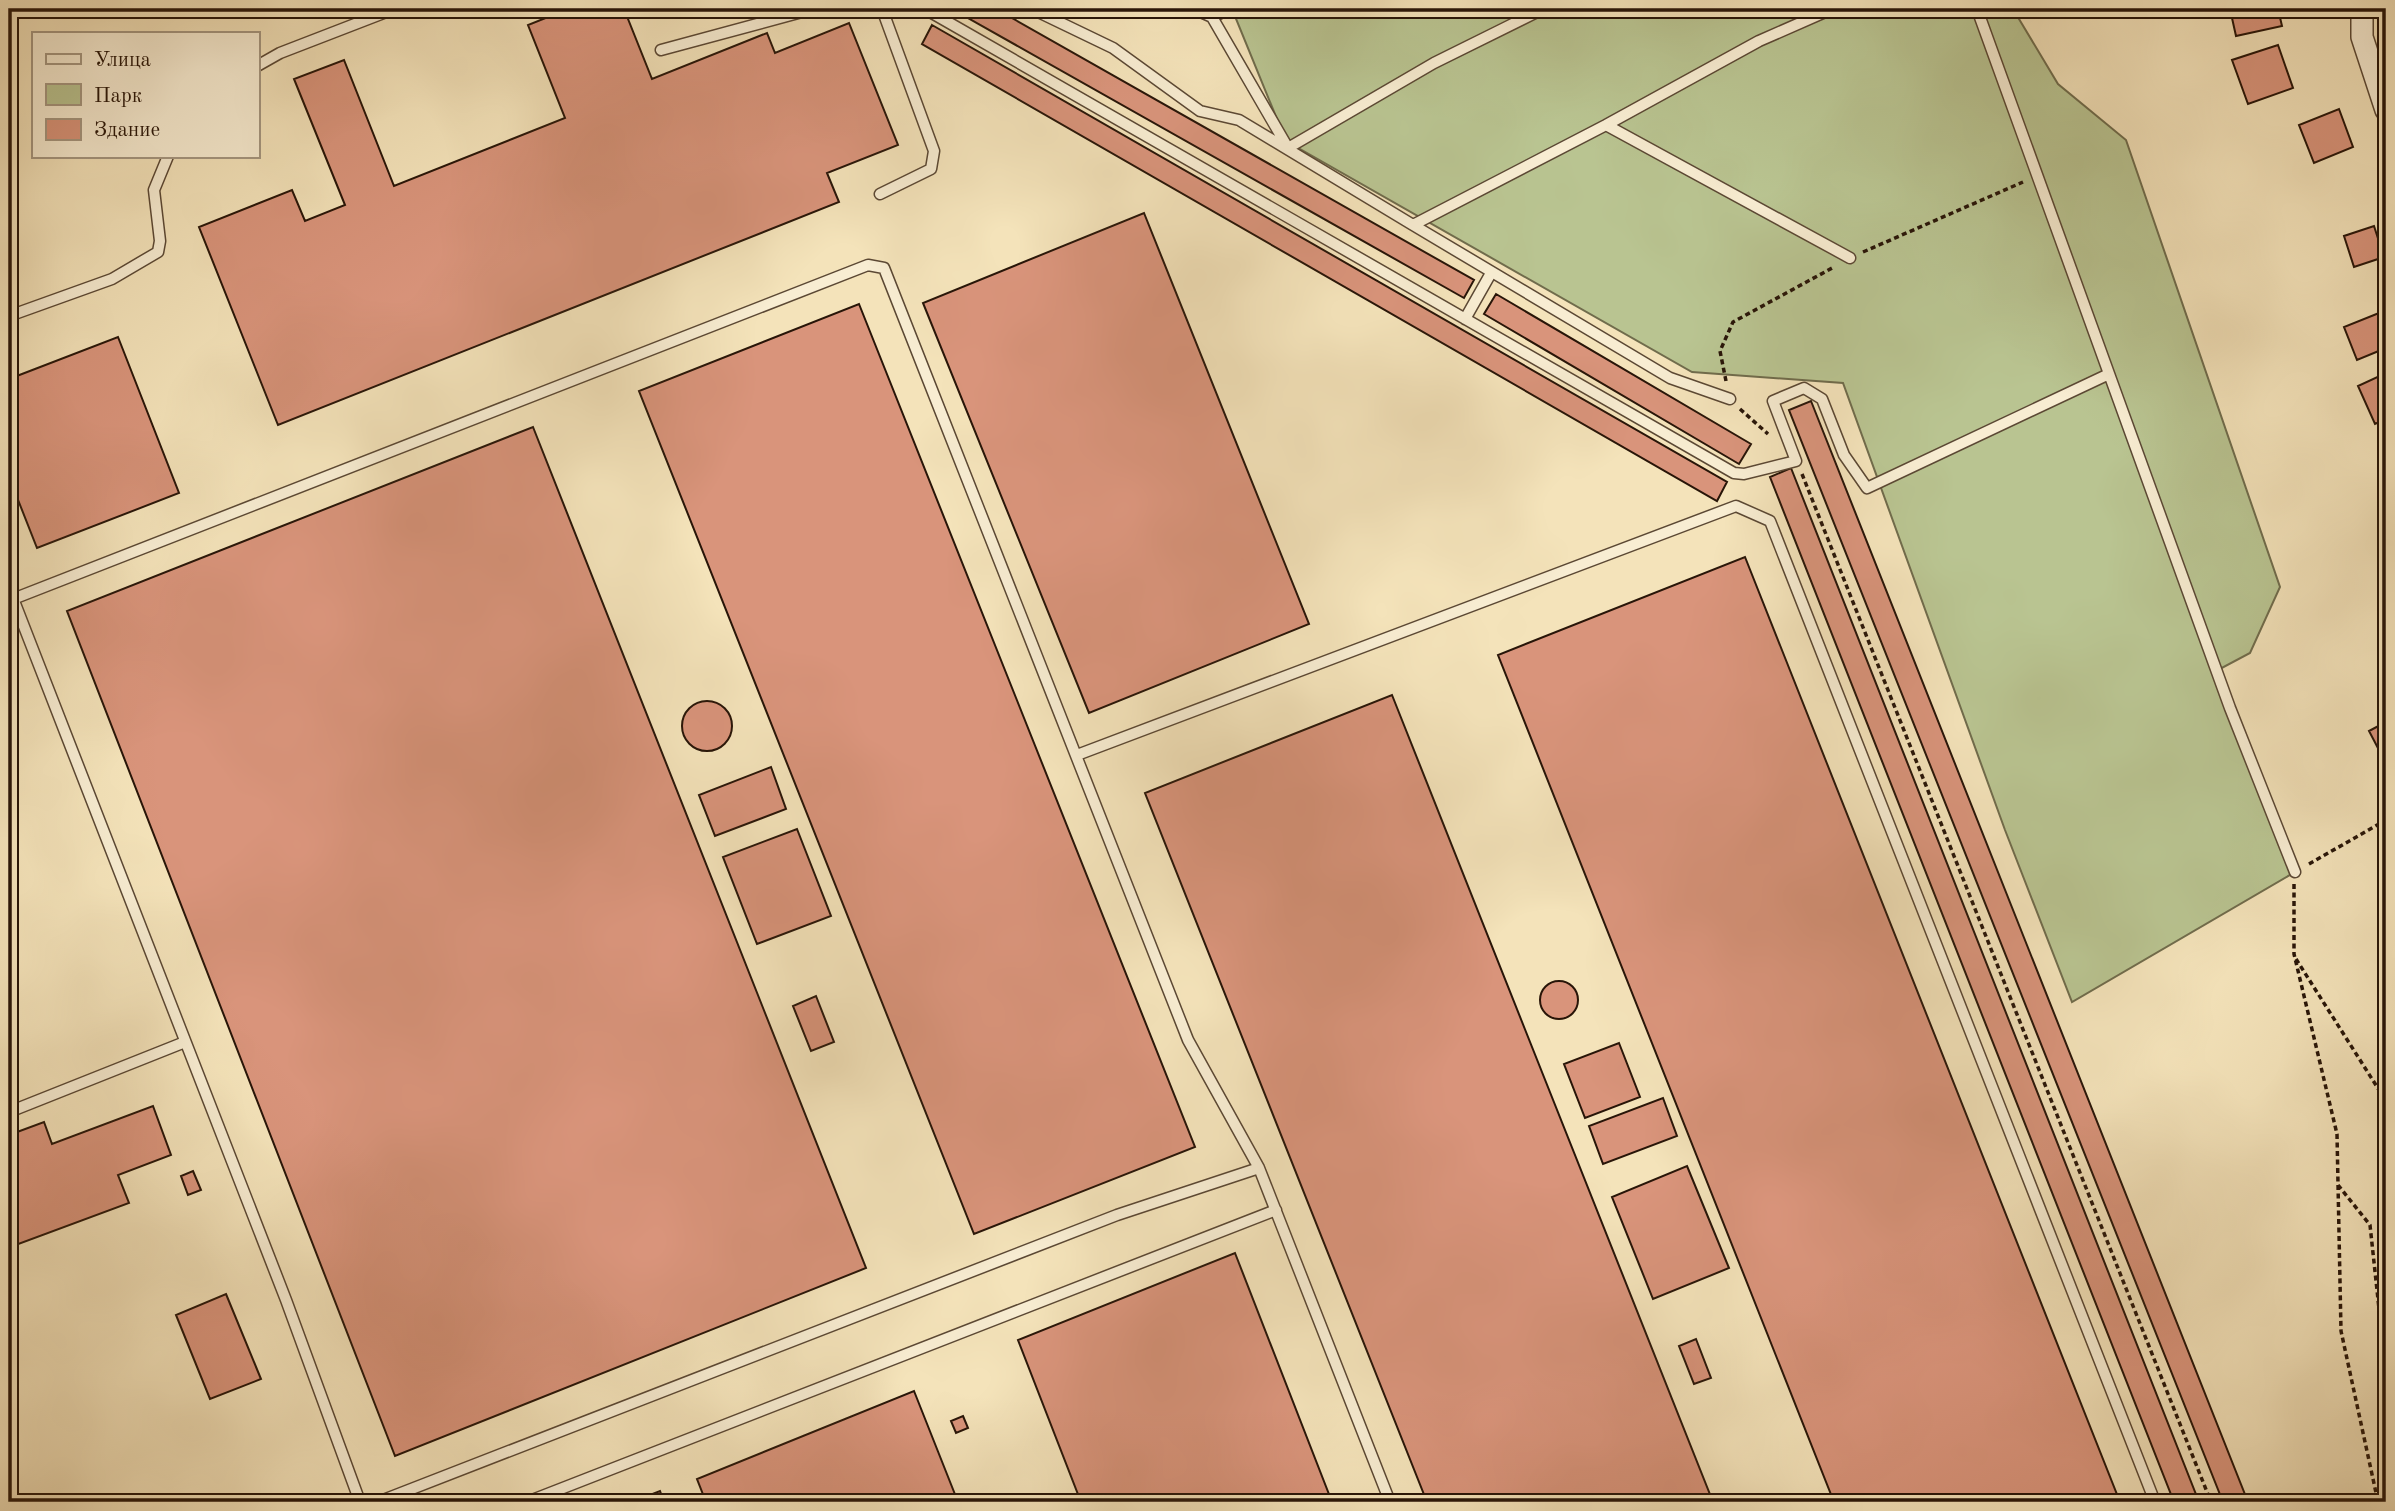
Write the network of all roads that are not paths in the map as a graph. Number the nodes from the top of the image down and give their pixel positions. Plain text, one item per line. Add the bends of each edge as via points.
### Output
1 (394, 9) edge
2 (813, 9) edge
3 (882, 9) edge
4 (925, 9) edge
5 (1032, 9) edge
6 (1194, 9) edge
7 (1229, 9) edge
8 (1543, 9) edge
9 (1832, 9) edge
10 (1977, 9) edge
11 (2362, 9) edge
12 (1212, 17) junction
13 (661, 50) dead end
14 (259, 65) edge
15 (2386, 110) edge
16 (1606, 125) junction
17 (1288, 148) junction
18 (167, 158) edge
19 (880, 194) dead end
20 (1413, 226) junction
21 (1850, 258) road end
22 (1491, 273) junction
23 (9, 316) edge
24 (1465, 319) junction
25 (2109, 374) junction
26 (1730, 399) road end
27 (9, 588) edge
28 (13, 599) junction
29 (1077, 755) junction
30 (2295, 872) road end
31 (185, 1042) junction
32 (9, 1112) edge
33 (1259, 1168) junction
34 (1276, 1210) junction
35 (360, 1502) edge
36 (378, 1502) edge
37 (527, 1502) edge
38 (1390, 1502) edge
39 (2155, 1502) edge

1 - 14 lane via 280,52
2 - 13 lane
3 - 19 lane via 934,151 931,169
4 - 24 lane
5 - 17 lane via 1113,48 1200,111 1239,120
6 - 12 lane
7 - 12 lane
8 - 17 lane via 1434,63
9 - 16 lane via 1759,41
10 - 25 lane
11 - 15 street via 2362,37
12 - 17 lane
16 - 20 lane
16 - 21 lane
17 - 20 lane
18 - 23 lane via 154,190 158,252 113,279
20 - 22 lane
22 - 24 lane
22 - 26 lane via 1670,378
24 - 25 lane via 1734,474 1796,461 1773,401 1804,388 1822,399 1844,455 1867,488
25 - 30 lane via 2230,708
27 - 28 lane
28 - 29 lane via 868,265 884,268
28 - 31 lane
29 - 33 lane via 1188,1040
29 - 39 lane via 1737,506 1770,521
31 - 32 lane
31 - 35 lane
33 - 34 lane
33 - 36 lane via 1117,1215
34 - 37 lane
34 - 38 lane

